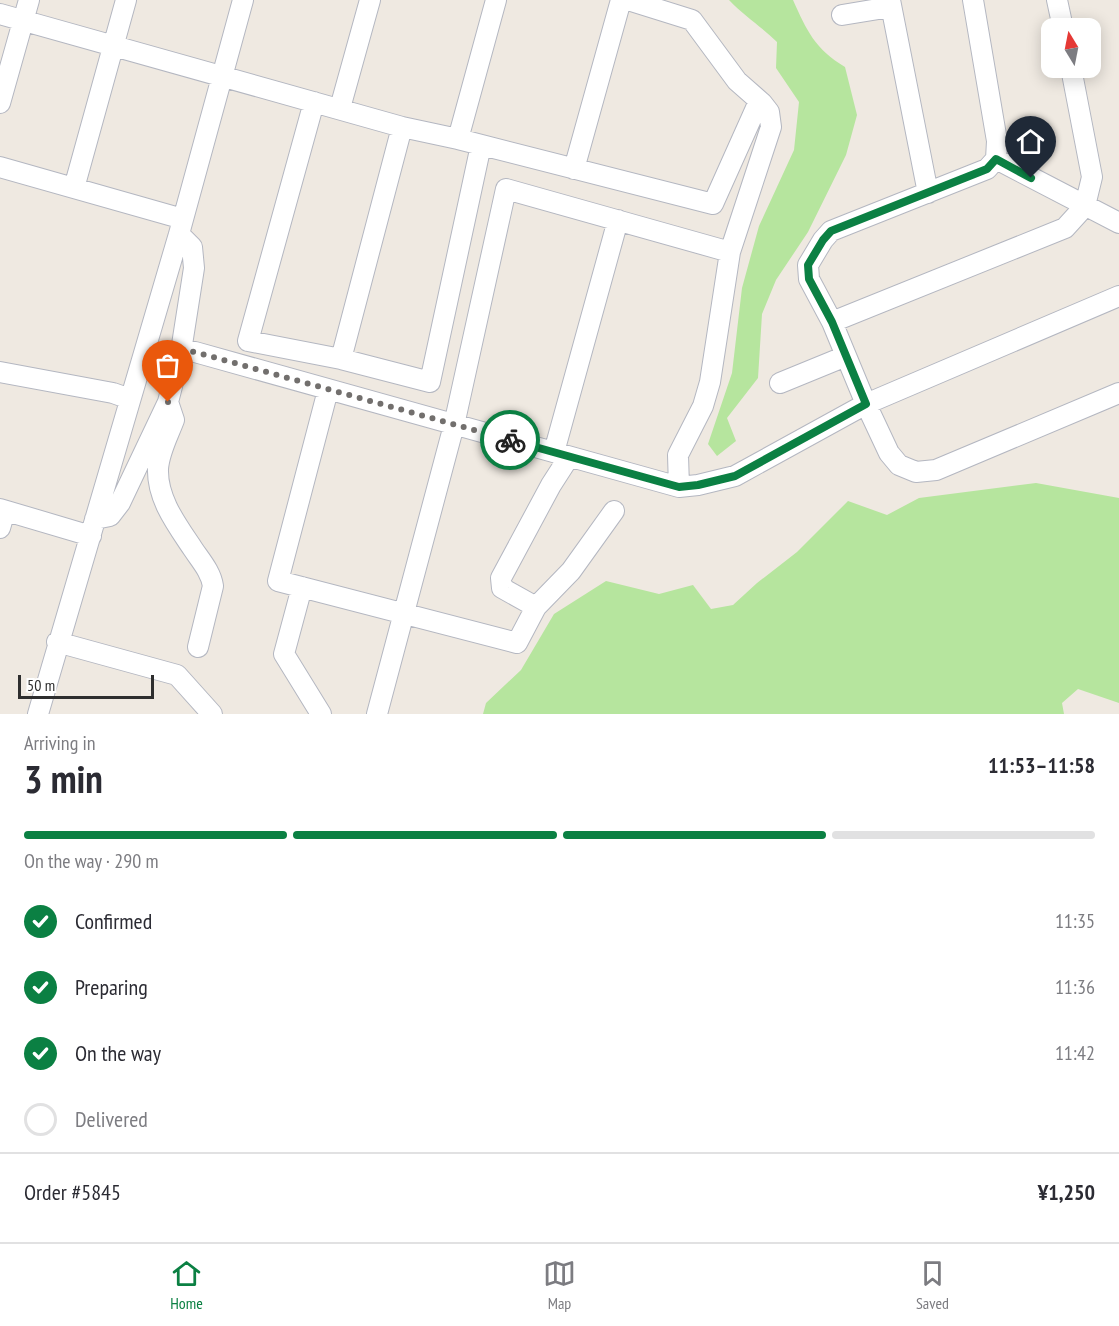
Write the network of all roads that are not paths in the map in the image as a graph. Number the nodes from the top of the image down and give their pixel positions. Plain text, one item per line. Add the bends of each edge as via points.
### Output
1 (29, 0) edge
2 (126, 0) edge
3 (243, 0) edge
4 (370, 0) edge
5 (496, 0) edge
6 (621, 0) edge
7 (628, 0) edge
8 (973, 0) edge
9 (1058, 0) edge
10 (891, 4) edge
11 (0, 14) edge
12 (842, 15) dead end
13 (1061, 18) edge
14 (24, 21) junction
15 (113, 45) junction
16 (223, 76) junction
17 (1073, 78) edge
18 (314, 102) junction
19 (0, 103) edge
20 (762, 103) junction
21 (340, 108) junction
22 (402, 127) junction
23 (458, 139) junction
24 (481, 145) junction
25 (996, 159) junction
26 (0, 167) edge
27 (574, 169) junction
28 (74, 188) junction
29 (928, 193) junction
30 (1085, 206) junction
31 (618, 220) junction
32 (1119, 223) edge
33 (181, 226) junction
34 (730, 252) junction
35 (1119, 296) edge
36 (832, 322) junction
37 (181, 351) junction
38 (846, 356) junction
39 (341, 359) junction
40 (0, 372) edge
41 (780, 383) dead end
42 (328, 390) junction
43 (1119, 393) edge
44 (130, 399) junction
45 (168, 402) junction
46 (866, 404) junction
47 (454, 425) junction
48 (562, 455) junction
49 (679, 487) junction
50 (614, 511) dead end
51 (2, 516) edge
52 (93, 527) junction
53 (302, 587) junction
54 (536, 607) junction
55 (404, 615) junction
56 (57, 642) junction
57 (198, 647) dead end
58 (38, 714) edge
59 (212, 714) edge
60 (321, 714) edge
61 (376, 714) edge

1 - 14 street
2 - 15 street
3 - 16 street
4 - 21 street
5 - 23 street
6 - 27 street
7 - 20 street via 692,20 737,81
8 - 25 street via 998,141
9 - 13 street
10 - 12 street
10 - 29 street
11 - 14 street
14 - 15 street
14 - 19 street
15 - 16 street
15 - 28 street
16 - 18 street
16 - 33 street
17 - 30 street via 1092,177
18 - 21 street
18 - 39 street via 248,341
20 - 27 street via 756,108 713,204
20 - 34 street via 769,112 771,127
21 - 22 street
22 - 23 street
22 - 39 street
23 - 24 street
24 - 27 street
24 - 39 street via 430,382
25 - 29 street via 987,169
25 - 30 street
26 - 28 street
28 - 33 street
29 - 36 street via 831,231 823,240 808,265 809,279
30 - 32 street
30 - 36 street via 1065,228
31 - 34 street
31 - 47 street via 506,189
31 - 48 street
33 - 37 street via 192,247 194,268
33 - 44 street
34 - 49 street via 710,382 678,454
35 - 46 street
36 - 38 street
37 - 42 street
37 - 45 street
38 - 41 street
38 - 46 street
40 - 44 street
42 - 47 street
42 - 53 street via 278,581
43 - 46 street via 936,470 916,472 899,465 889,453
44 - 52 street
45 - 52 street via 120,503 110,516
45 - 57 street via 174,420 161,452 160,493 212,577
46 - 49 street via 735,476
47 - 48 street
47 - 55 street
48 - 49 street
48 - 54 street via 551,484 501,578 502,588
50 - 54 street via 571,571
51 - 52 street
52 - 56 street
53 - 55 street
53 - 60 street via 284,654
54 - 55 street via 517,643
55 - 61 street
56 - 58 street
56 - 59 street via 177,675

